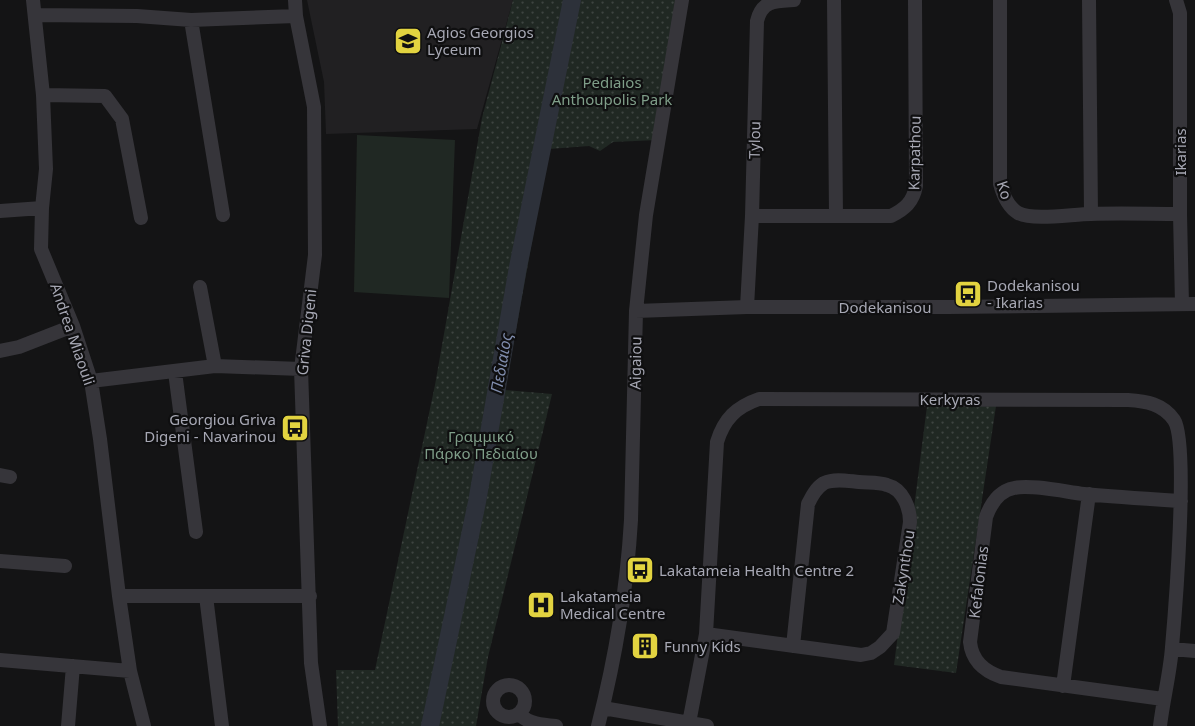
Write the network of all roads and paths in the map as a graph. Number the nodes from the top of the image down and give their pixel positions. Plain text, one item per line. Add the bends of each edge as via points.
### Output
1 (33, 0) edge
2 (295, 0) edge
3 (682, 0) edge
4 (794, 0) edge
5 (834, 0) edge
6 (915, 0) edge
7 (1000, 0) edge
8 (1089, 0) edge
9 (1176, 0) edge
10 (35, 15) junction
11 (296, 16) junction
12 (191, 20) junction
13 (42, 95) junction
14 (42, 208) junction
15 (0, 211) edge
16 (1091, 214) junction
17 (1180, 214) junction
18 (224, 215) dead end
19 (836, 215) junction
20 (752, 216) junction
21 (141, 218) dead end
22 (200, 287) dead end
23 (1188, 304) edge
24 (747, 307) junction
25 (636, 311) junction
26 (73, 326) junction
27 (0, 350) edge
28 (215, 366) junction
29 (300, 369) junction
30 (175, 372) junction
31 (91, 381) junction
32 (1089, 494) junction
33 (1181, 501) junction
34 (196, 532) dead end
35 (0, 561) edge
36 (64, 566) dead end
37 (119, 596) junction
38 (206, 596) junction
39 (310, 596) junction
40 (706, 634) junction
41 (794, 646) junction
42 (1172, 649) junction
43 (1195, 651) edge
44 (0, 660) edge
45 (73, 666) junction
46 (130, 672) junction
47 (1063, 686) junction
48 (1163, 699) junction
49 (603, 708) junction
50 (519, 714) dead end
51 (689, 723) junction
52 (68, 726) edge
53 (144, 726) edge
54 (222, 726) edge
55 (320, 726) edge
56 (556, 726) edge
57 (598, 726) edge
58 (707, 726) edge
59 (1160, 726) edge

1 - 10 street, Andrea Miaouli
2 - 11 street, Griva Digeni
3 - 25 street, Aigaiou via 646,214
4 - 20 street, Tylou via 767,4 759,12 757,21
5 - 19 street
6 - 19 street, Karpathou via 914,196 909,205 891,216
7 - 16 street, Ko via 1000,184 1004,195 1010,206 1029,217
8 - 16 street
9 - 17 street, Ikarias via 1180,12
10 - 12 street
10 - 13 street, Andrea Miaouli
11 - 12 street
11 - 29 street, Griva Digeni via 314,114 315,255
12 - 18 street
13 - 14 street, Andrea Miaouli via 46,169
13 - 21 street via 104,96 122,119
14 - 15 street
14 - 26 street, Andrea Miaouli via 41,249
16 - 17 street, Ko
17 - 23 street, Ikarias
19 - 20 street, Karpathou
20 - 24 street, Tylou
22 - 28 street
23 - 24 street, Dodekanisou
24 - 25 street, Dodekanisou
25 - 49 street, Aigaiou via 629,552
26 - 27 street via 19,347
26 - 31 street, Andrea Miaouli
28 - 29 street
28 - 30 street
29 - 39 street, Griva Digeni
30 - 31 street
30 - 34 street
31 - 37 street, Andrea Miaouli
32 - 33 street, Kefalonias
32 - 47 street
32 - 47 street, Kefalonias via 1014,488 1002,492 990,506 986,517 970,642 974,656 984,669 1001,677
33 - 40 street, Kerkyras via 1176,422 1165,410 1148,402 759,399 748,402 732,413 717,442
33 - 42 street, Kerkyras
35 - 36 street
37 - 38 street
37 - 46 street, Andrea Miaouli
38 - 39 street
38 - 54 street
39 - 55 street, Griva Digeni via 311,662
40 - 41 street, Zakynthou
40 - 51 street, Kerkyras
41 - 41 street, Zakynthou via 861,655 880,648 894,633 910,522 905,500 896,489 888,485 839,480 823,484 813,492 808,504
42 - 43 street
42 - 48 street, Kerkyras
44 - 45 street
45 - 46 street
45 - 52 street
46 - 53 street, Andrea Miaouli
47 - 48 street, Kefalonias
48 - 59 street, Kerkyras
49 - 51 street
49 - 57 street, Aigaiou
50 - 56 street via 536,724
51 - 58 street

